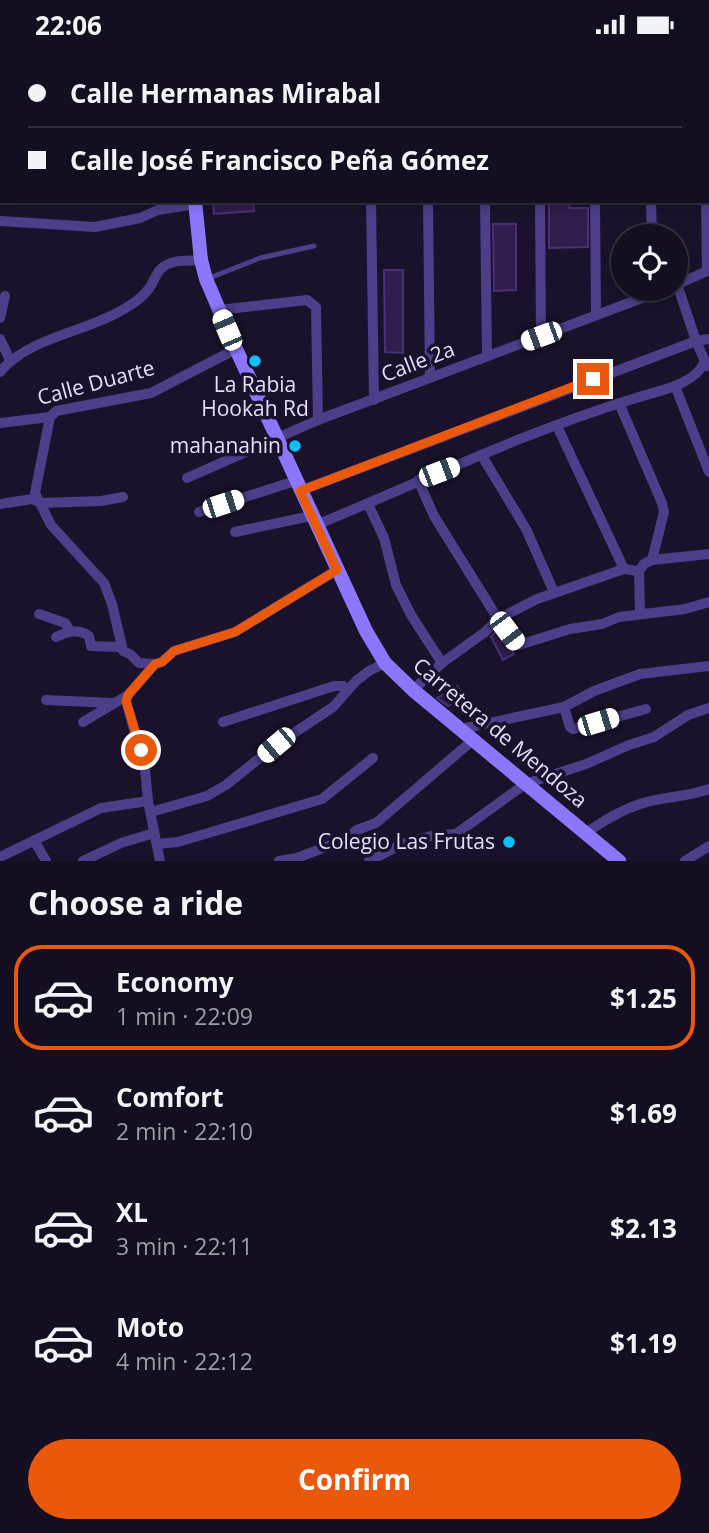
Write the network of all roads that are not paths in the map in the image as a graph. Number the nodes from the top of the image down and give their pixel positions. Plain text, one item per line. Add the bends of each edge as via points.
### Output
1 (195, 203) edge
2 (371, 203) edge
3 (428, 203) edge
4 (485, 203) edge
5 (540, 203) edge
6 (596, 203) edge
7 (651, 203) edge
8 (706, 203) edge
9 (0, 221) edge
10 (652, 224) edge
11 (314, 246) dead end
12 (201, 260) junction
13 (708, 271) edge
14 (206, 279) junction
15 (688, 279) edge
16 (5, 296) dead end
17 (629, 301) edge
18 (682, 301) edge
19 (219, 310) junction
20 (596, 314) junction
21 (0, 318) edge
22 (541, 336) junction
23 (0, 339) edge
24 (709, 339) edge
25 (696, 341) junction
26 (236, 349) junction
27 (487, 356) junction
28 (10, 360) junction
29 (707, 365) edge
30 (0, 372) edge
31 (430, 378) junction
32 (675, 386) junction
33 (373, 400) junction
34 (620, 403) junction
35 (50, 417) junction
36 (318, 420) junction
37 (0, 423) edge
38 (558, 426) junction
39 (276, 438) junction
40 (482, 456) junction
41 (709, 472) edge
42 (187, 478) dead end
43 (418, 480) junction
44 (297, 486) junction
45 (123, 497) dead end
46 (0, 503) edge
47 (41, 503) junction
48 (368, 504) junction
49 (200, 512) dead end
50 (314, 520) junction
51 (235, 532) dead end
52 (709, 554) edge
53 (652, 561) junction
54 (624, 569) junction
55 (337, 570) junction
56 (639, 571) junction
57 (554, 592) junction
58 (709, 602) edge
59 (640, 613) junction
60 (39, 614) dead end
61 (498, 619) junction
62 (70, 631) junction
63 (56, 637) dead end
64 (121, 647) junction
65 (385, 663) junction
66 (442, 663) junction
67 (155, 664) junction
68 (709, 666) edge
69 (348, 690) junction
70 (413, 690) junction
71 (128, 700) junction
72 (46, 701) dead end
73 (112, 703) junction
74 (564, 707) junction
75 (709, 708) edge
76 (646, 709) dead end
77 (83, 722) dead end
78 (223, 722) dead end
79 (461, 729) junction
80 (472, 740) junction
81 (373, 758) dead end
82 (525, 784) junction
83 (709, 789) edge
84 (148, 801) junction
85 (150, 812) junction
86 (154, 833) junction
87 (586, 833) junction
88 (34, 840) junction
89 (157, 844) junction
90 (709, 846) edge
91 (0, 857) edge
92 (46, 861) edge
93 (83, 861) edge
94 (160, 861) edge
95 (279, 861) edge
96 (369, 861) edge
97 (619, 861) edge
98 (685, 861) edge

1 - 9 street via 95,226
1 - 12 street, Carretera de Mendoza
2 - 33 street
3 - 31 street
4 - 27 street
5 - 22 street
6 - 20 street
7 - 10 street
8 - 13 street
11 - 14 lane via 260,258
12 - 14 street, Carretera de Mendoza
12 - 28 street via 162,268 148,291 125,309
13 - 15 street
14 - 19 street, Carretera de Mendoza
16 - 21 street
17 - 20 street, Calle 2a
18 - 25 street
19 - 26 street, Carretera de Mendoza
19 - 36 street via 307,300 314,303
20 - 22 street, Calle 2a
22 - 27 street, Calle 2a
23 - 28 street
24 - 25 street
25 - 29 street
25 - 44 street
26 - 35 street, Calle Duarte via 151,393 56,411
26 - 39 street, Carretera de Mendoza
27 - 31 street, Calle 2a
28 - 30 street
29 - 32 street
31 - 33 street, Calle 2a
32 - 34 street
32 - 41 street
33 - 36 street, Calle 2a
34 - 38 street
34 - 53 street via 664,512
35 - 37 street, Calle Duarte
35 - 47 street via 35,493
36 - 39 street, Calle 2a
38 - 40 street
38 - 54 street
39 - 42 street, Calle 2a
39 - 44 street, Carretera de Mendoza
40 - 43 street
40 - 57 street via 526,529
43 - 48 street
43 - 61 street via 434,516
44 - 49 street
44 - 50 street, Carretera de Mendoza
45 - 47 street
46 - 47 street via 32,499
47 - 64 street via 51,525 104,583
48 - 50 street
48 - 66 street via 384,538 396,585
50 - 51 street
50 - 55 street, Carretera de Mendoza
52 - 53 street
53 - 56 street
54 - 56 street
54 - 57 street
55 - 65 street, Carretera de Mendoza
55 - 67 street via 235,632 174,651
56 - 59 street
57 - 61 street
58 - 59 street
59 - 61 street via 519,645
60 - 62 street via 65,623
61 - 66 street
62 - 63 street
62 - 64 street via 89,636 91,646
64 - 67 street via 139,663
65 - 69 street
65 - 70 street, Carretera de Mendoza
66 - 70 street
67 - 71 street
68 - 74 street via 663,670 618,681
69 - 78 street via 334,686
69 - 85 street via 333,707 226,785 207,796
70 - 79 street, Carretera de Mendoza
71 - 73 street
71 - 84 street
72 - 73 street
73 - 77 street
74 - 76 street via 573,729
74 - 79 street
75 - 82 street via 688,715 654,737
79 - 80 street, Carretera de Mendoza
80 - 82 street, Carretera de Mendoza
80 - 95 street via 376,823 344,840
81 - 89 street via 322,799 190,839
82 - 87 street, Carretera de Mendoza
82 - 96 street via 456,834 402,844
83 - 87 street via 638,805 608,817
84 - 85 street
84 - 88 street via 101,808
85 - 86 street
86 - 89 street
86 - 93 street via 121,842
87 - 97 street, Carretera de Mendoza
88 - 91 street
88 - 92 street
89 - 94 street
90 - 98 street

